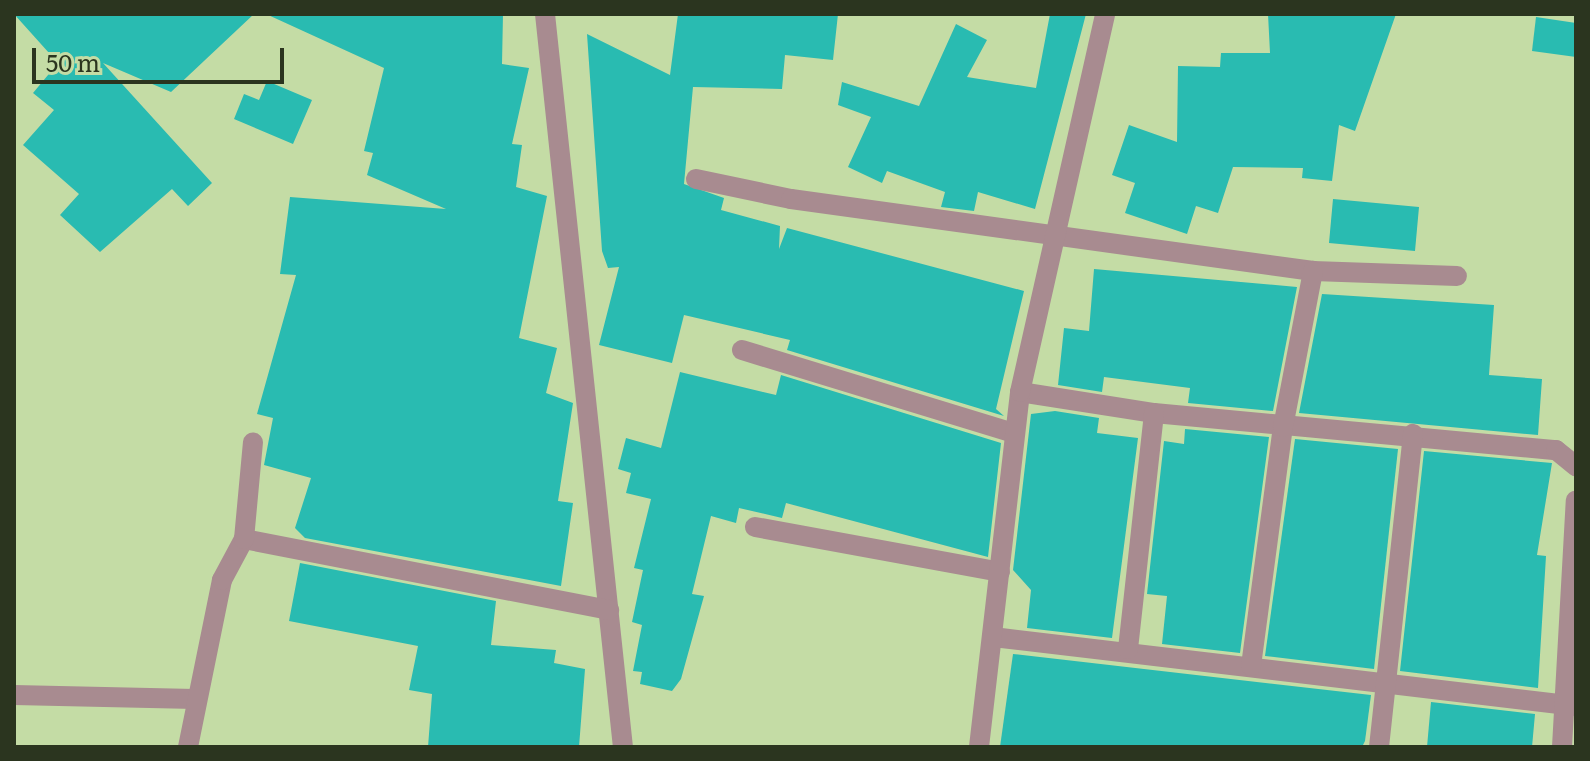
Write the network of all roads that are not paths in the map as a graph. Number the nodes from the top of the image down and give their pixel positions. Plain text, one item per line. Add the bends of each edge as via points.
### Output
1 (545, 14) edge
2 (1105, 14) edge
3 (696, 179) dead end
4 (1061, 232) junction
5 (1313, 271) junction
6 (1457, 276) dead end
7 (742, 350) dead end
8 (1020, 392) junction
9 (1154, 413) junction
10 (1283, 427) junction
11 (1014, 433) junction
12 (1413, 434) junction
13 (253, 442) dead end
14 (1576, 466) edge
15 (1576, 500) edge
16 (755, 527) dead end
17 (244, 539) junction
18 (1000, 572) junction
19 (609, 610) junction
20 (993, 637) junction
21 (1128, 649) junction
22 (1251, 666) junction
23 (1385, 687) junction
24 (14, 695) edge
25 (195, 699) junction
26 (1571, 705) edge
27 (188, 747) edge
28 (623, 747) edge
29 (979, 747) edge
30 (1379, 747) edge
31 (1562, 747) edge

1 - 19 street
2 - 4 street
3 - 4 street via 791,199
4 - 5 street
4 - 8 street
5 - 6 street
5 - 10 street
7 - 11 street
8 - 9 street
8 - 11 street
9 - 10 street
9 - 21 street
10 - 12 street
10 - 22 street
11 - 18 street
12 - 14 street via 1556,450
12 - 23 street
13 - 17 street
15 - 26 street
16 - 18 street
17 - 19 street
17 - 25 street via 222,580
18 - 20 street
19 - 28 street
20 - 21 street
20 - 29 street
21 - 22 street
22 - 23 street
23 - 26 street
23 - 30 street
24 - 25 street
25 - 27 street
26 - 31 street

